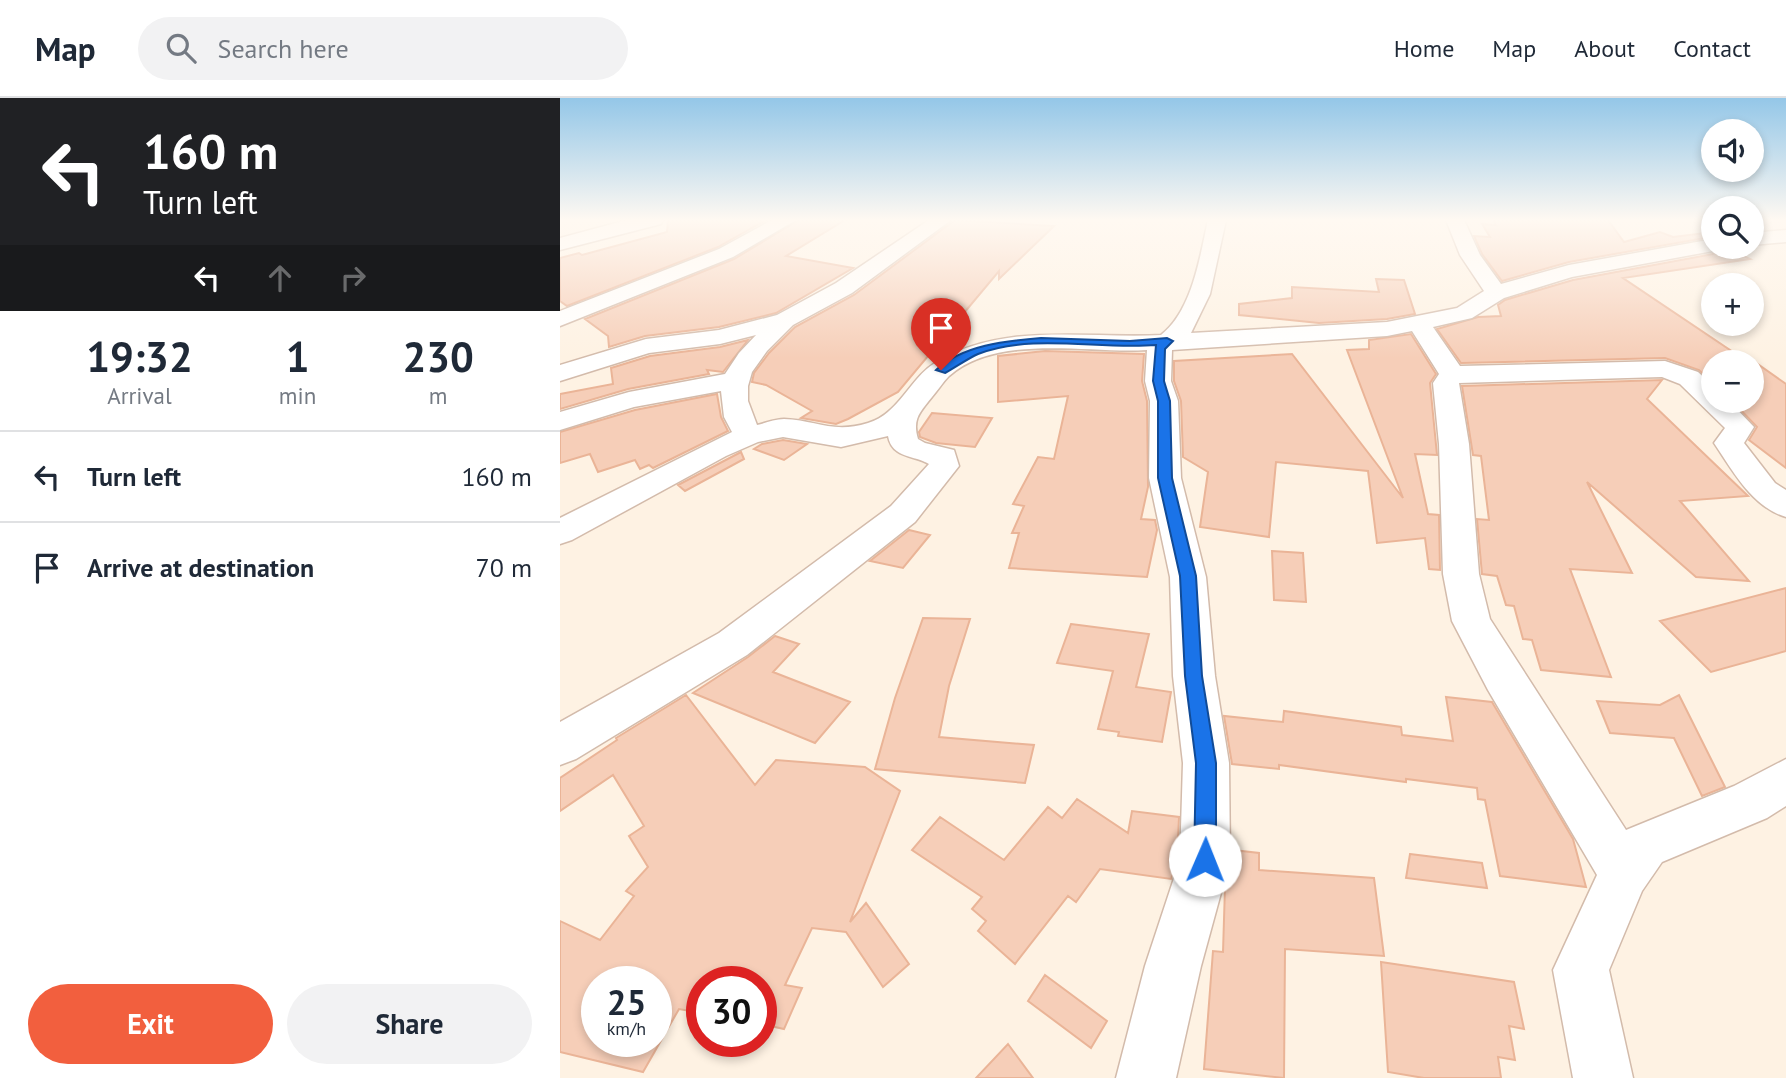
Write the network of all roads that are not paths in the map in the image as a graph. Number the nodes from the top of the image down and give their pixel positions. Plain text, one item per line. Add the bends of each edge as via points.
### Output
1 (694, 266) edge
2 (876, 266) edge
3 (1206, 266) edge
4 (1477, 266) edge
5 (1599, 266) edge
6 (1496, 293) junction
7 (560, 319) edge
8 (785, 320) junction
9 (1419, 324) junction
10 (1167, 341) junction
11 (560, 373) edge
12 (1452, 374) junction
13 (735, 380) junction
14 (902, 415) junction
15 (560, 421) edge
16 (749, 435) junction
17 (1786, 506) edge
18 (560, 531) edge
19 (560, 745) edge
20 (1786, 781) edge
21 (1624, 873) junction
22 (1146, 1078) edge
23 (1603, 1078) edge

1 - 7 street
2 - 8 street
3 - 10 street via 1189,320
4 - 6 street
5 - 6 street
6 - 9 street via 1464,313
8 - 11 street via 720,337 646,346
8 - 13 street
9 - 10 street via 1339,333
9 - 12 street
10 - 14 street via 1041,341 974,352 941,370
10 - 22 street via 1160,348 1158,381 1164,401 1165,478 1188,576 1194,676 1206,763 1205,860
12 - 17 street via 1665,369 1689,378 1740,427 1729,443 1765,490
12 - 21 street via 1446,383 1461,574 1471,621
13 - 15 street via 629,400
13 - 16 street via 735,412
14 - 16 street via 881,429 858,436 783,428
14 - 19 street via 904,443 945,460 903,514 733,643
16 - 18 street
20 - 21 street via 1750,802 1645,845
21 - 23 street via 1581,970

